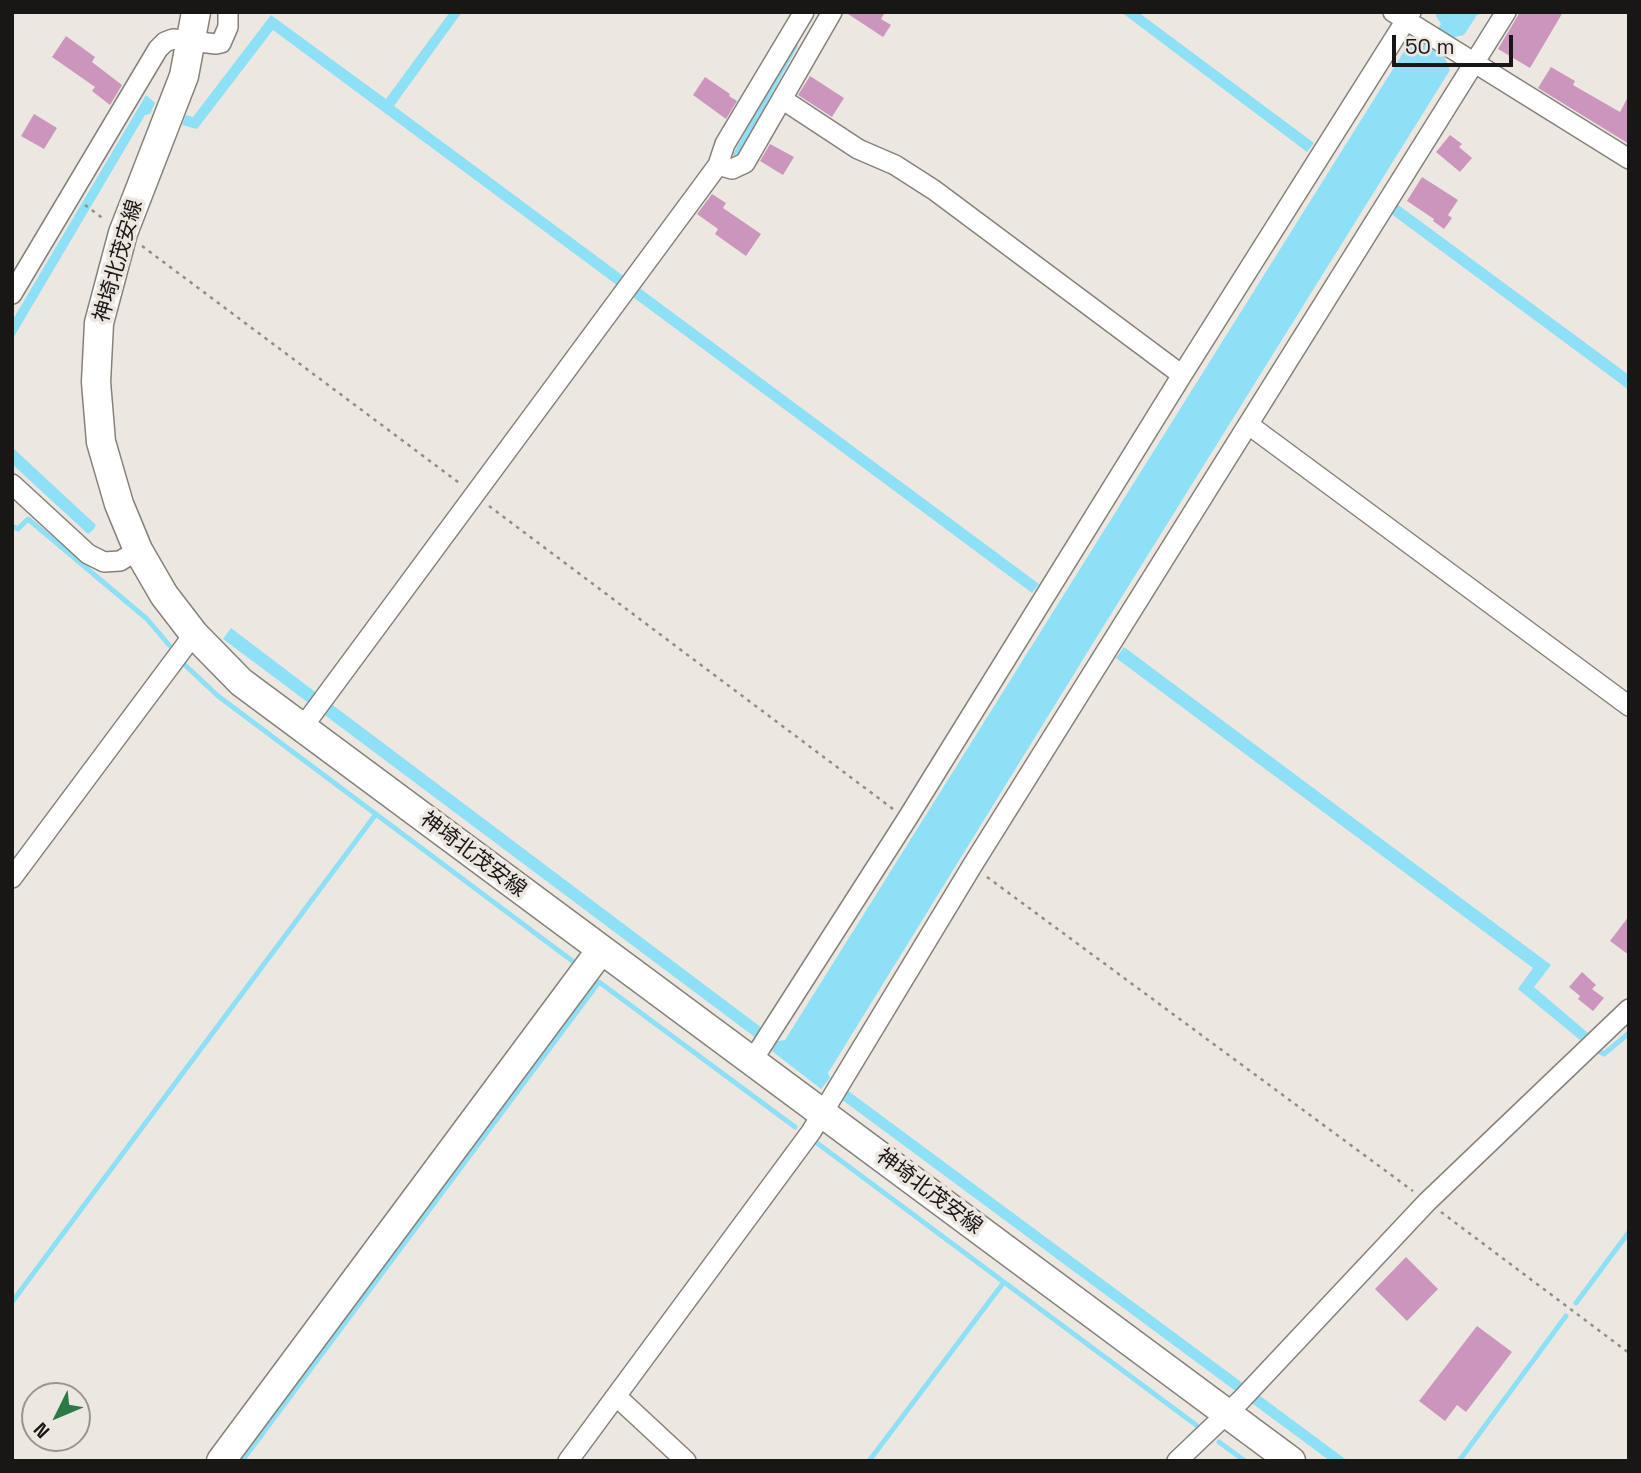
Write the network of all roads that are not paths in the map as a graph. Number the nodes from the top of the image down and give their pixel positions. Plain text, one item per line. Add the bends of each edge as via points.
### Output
1 (196, 12) edge
2 (228, 12) edge
3 (804, 12) edge
4 (832, 12) edge
5 (1506, 12) edge
6 (1404, 15) edge
7 (192, 42) junction
8 (1474, 63) junction
9 (782, 99) junction
10 (1629, 159) edge
11 (718, 165) junction
12 (12, 294) edge
13 (1182, 375) junction
14 (1249, 425) junction
15 (12, 484) edge
16 (138, 550) junction
17 (194, 634) junction
18 (1629, 706) edge
19 (314, 712) junction
20 (12, 878) edge
21 (601, 950) junction
22 (1629, 1009) edge
23 (762, 1046) junction
24 (831, 1097) junction
25 (617, 1396) junction
26 (1234, 1407) junction
27 (221, 1461) edge
28 (568, 1461) edge
29 (686, 1461) edge
30 (1177, 1461) edge
31 (1291, 1461) edge

1 - 7 main road, 神埼北茂安線
2 - 7 street via 221,43
3 - 11 street via 725,144
4 - 9 street
5 - 8 street
6 - 8 street
6 - 13 street
7 - 12 street via 173,39 158,49
7 - 16 main road, 神埼北茂安線 via 169,118 123,233 99,323 96,382 101,442
8 - 10 street
8 - 14 street
9 - 11 street via 745,163 732,169
9 - 13 street via 858,149 934,190
11 - 19 street
13 - 23 street
14 - 18 street
14 - 24 street
15 - 16 street via 88,554 104,562 120,561
16 - 17 main road, 神埼北茂安線
17 - 19 main road, 神埼北茂安線 via 241,682
17 - 20 street
19 - 21 main road, 神埼北茂安線
21 - 23 main road, 神埼北茂安線
21 - 27 main road
22 - 26 street via 1427,1202
23 - 24 main road, 神埼北茂安線
24 - 25 street
24 - 26 main road, 神埼北茂安線
25 - 28 street
25 - 29 street
26 - 30 street
26 - 31 main road, 神埼北茂安線

